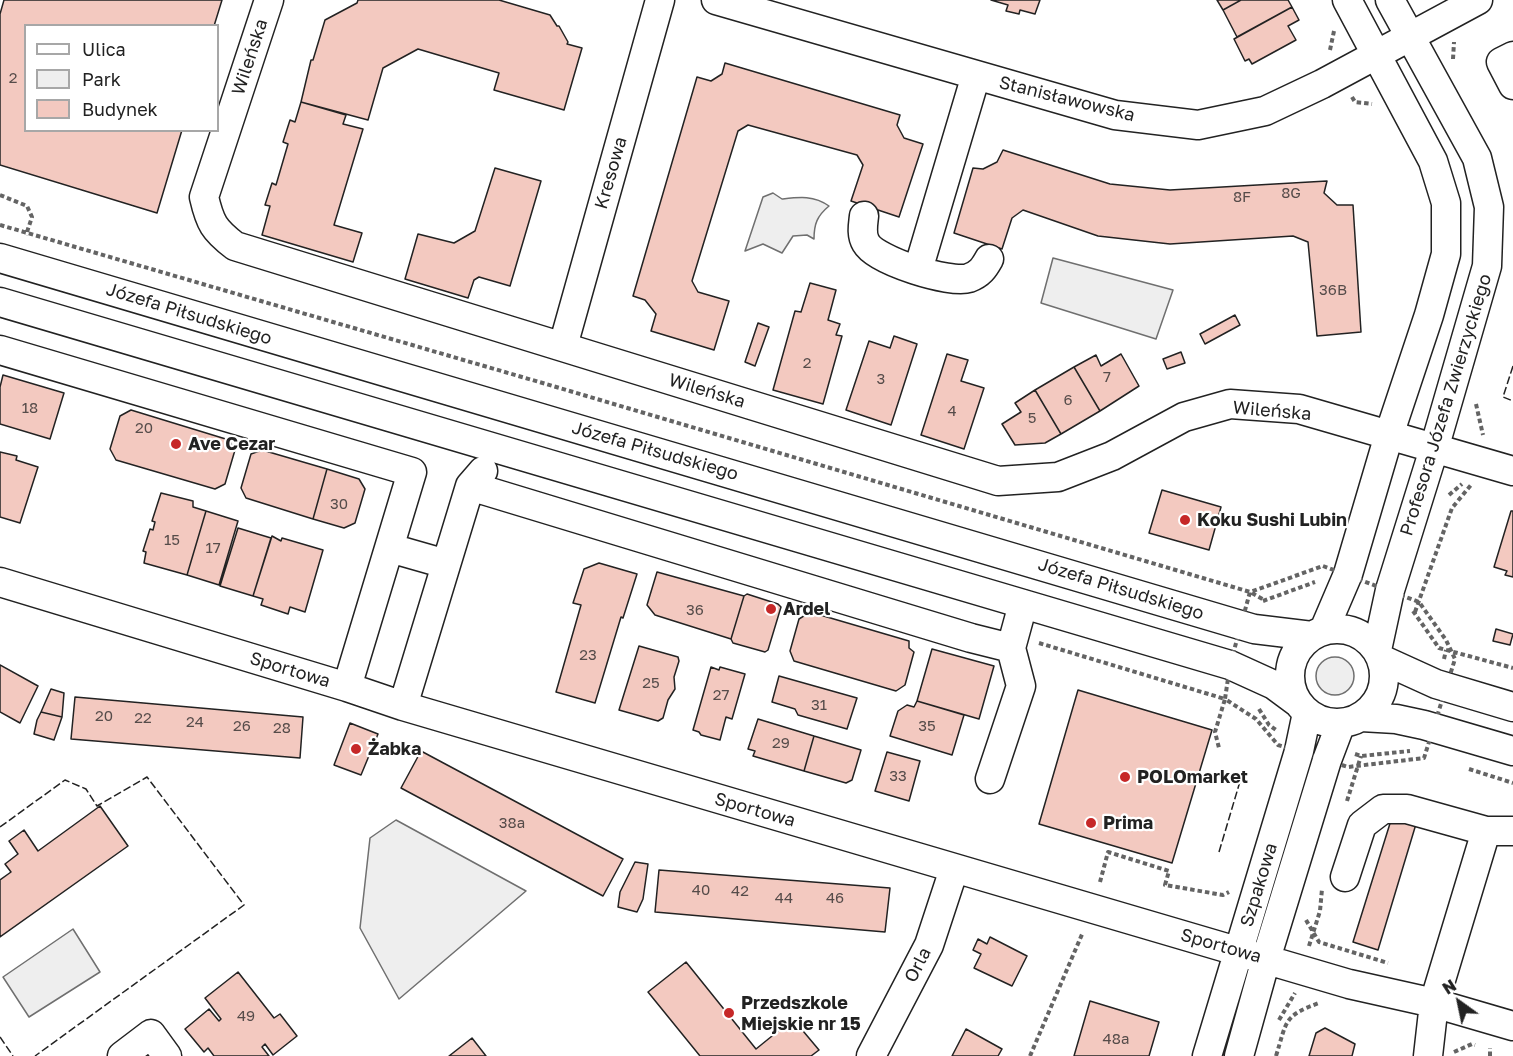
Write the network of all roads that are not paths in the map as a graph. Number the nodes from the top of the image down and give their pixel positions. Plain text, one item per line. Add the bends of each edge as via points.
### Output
1 (269, 0) edge
2 (660, 0) edge
3 (716, 0) edge
4 (1347, 0) edge
5 (1390, 0) edge
6 (1478, 0) edge
7 (1410, 36) junction
8 (1377, 55) junction
9 (1513, 56) edge
10 (976, 75) junction
11 (1513, 85) edge
12 (864, 216) dead end
13 (0, 258) edge
14 (989, 259) dead end
15 (918, 270) junction
16 (0, 302) edge
17 (563, 346) junction
18 (0, 350) edge
19 (1389, 435) junction
20 (1434, 449) junction
21 (499, 451) junction
22 (1513, 471) edge
23 (470, 486) junction
24 (390, 548) junction
25 (446, 564) junction
26 (0, 582) edge
27 (1023, 604) junction
28 (1318, 633) junction
29 (1011, 648) junction
30 (1379, 655) junction
31 (347, 687) junction
32 (403, 706) junction
33 (1513, 707) edge
34 (1302, 718) junction
35 (1346, 738) junction
36 (1513, 752) edge
37 (990, 779) dead end
38 (1500, 831) edge
39 (954, 869) junction
40 (1334, 882) road end
41 (1253, 955) junction
42 (1434, 1003) junction
43 (1513, 1026) edge
44 (122, 1056) edge
45 (167, 1056) edge
46 (871, 1056) edge
47 (1208, 1056) edge
48 (1239, 1056) edge
49 (1428, 1056) edge

1 - 17 street, Wileńska via 204,197 208,216 219,234 235,246
2 - 17 street, Kresowa
3 - 10 street, Stanisławowska
4 - 8 street
5 - 7 street, Profesora Józefa Zwierzyckiego
6 - 7 street, Stanisławowska
7 - 8 street, Stanisławowska
7 - 20 street, Profesora Józefa Zwierzyckiego via 1477,158 1489,207 1487,266
8 - 10 street, Stanisławowska via 1264,111 1198,125 1115,115
8 - 19 street via 1433,161 1446,203 1446,254
9 - 11 street via 1501,62
10 - 15 street
12 - 15 street via 866,244 876,253
13 - 28 street, Józefa Piłsudskiego via 1254,629
14 - 15 street via 982,271 969,278 952,280
16 - 21 street
17 - 19 street, Wileńska via 998,481 1058,477 1112,456 1184,417 1230,404 1299,409
18 - 24 street via 412,472
19 - 20 street, Wileńska
19 - 28 street via 1343,587
20 - 22 street, Wileńska
20 - 30 street, Profesora Józefa Zwierzyckiego via 1387,602
21 - 23 street
21 - 27 street
23 - 25 street
23 - 29 street
24 - 25 street
24 - 31 street
25 - 32 street
26 - 31 street, Sportowa
27 - 29 street
27 - 34 street via 1230,665 1274,685
28 - 30 street via 1339,629 1354,632 1367,639
28 - 34 street via 1300,646 1290,674
29 - 37 street via 1021,686
30 - 33 street via 1436,684
30 - 35 street via 1384,676 1382,692
31 - 32 street, Sportowa
32 - 39 street, Sportowa
34 - 35 street via 1329,723
34 - 41 street, Szpakowa
35 - 36 street via 1396,718 1426,739
35 - 41 street, Szpakowa
38 - 40 street via 1407,809 1383,809 1362,825
38 - 42 street
39 - 41 street, Sportowa
39 - 46 street, Orla via 929,945
41 - 42 street, Sportowa via 1349,984
41 - 47 street, Szpakowa
41 - 48 street, Szpakowa
42 - 43 street, Sportowa
42 - 49 street
44 - 45 street via 151,1034

